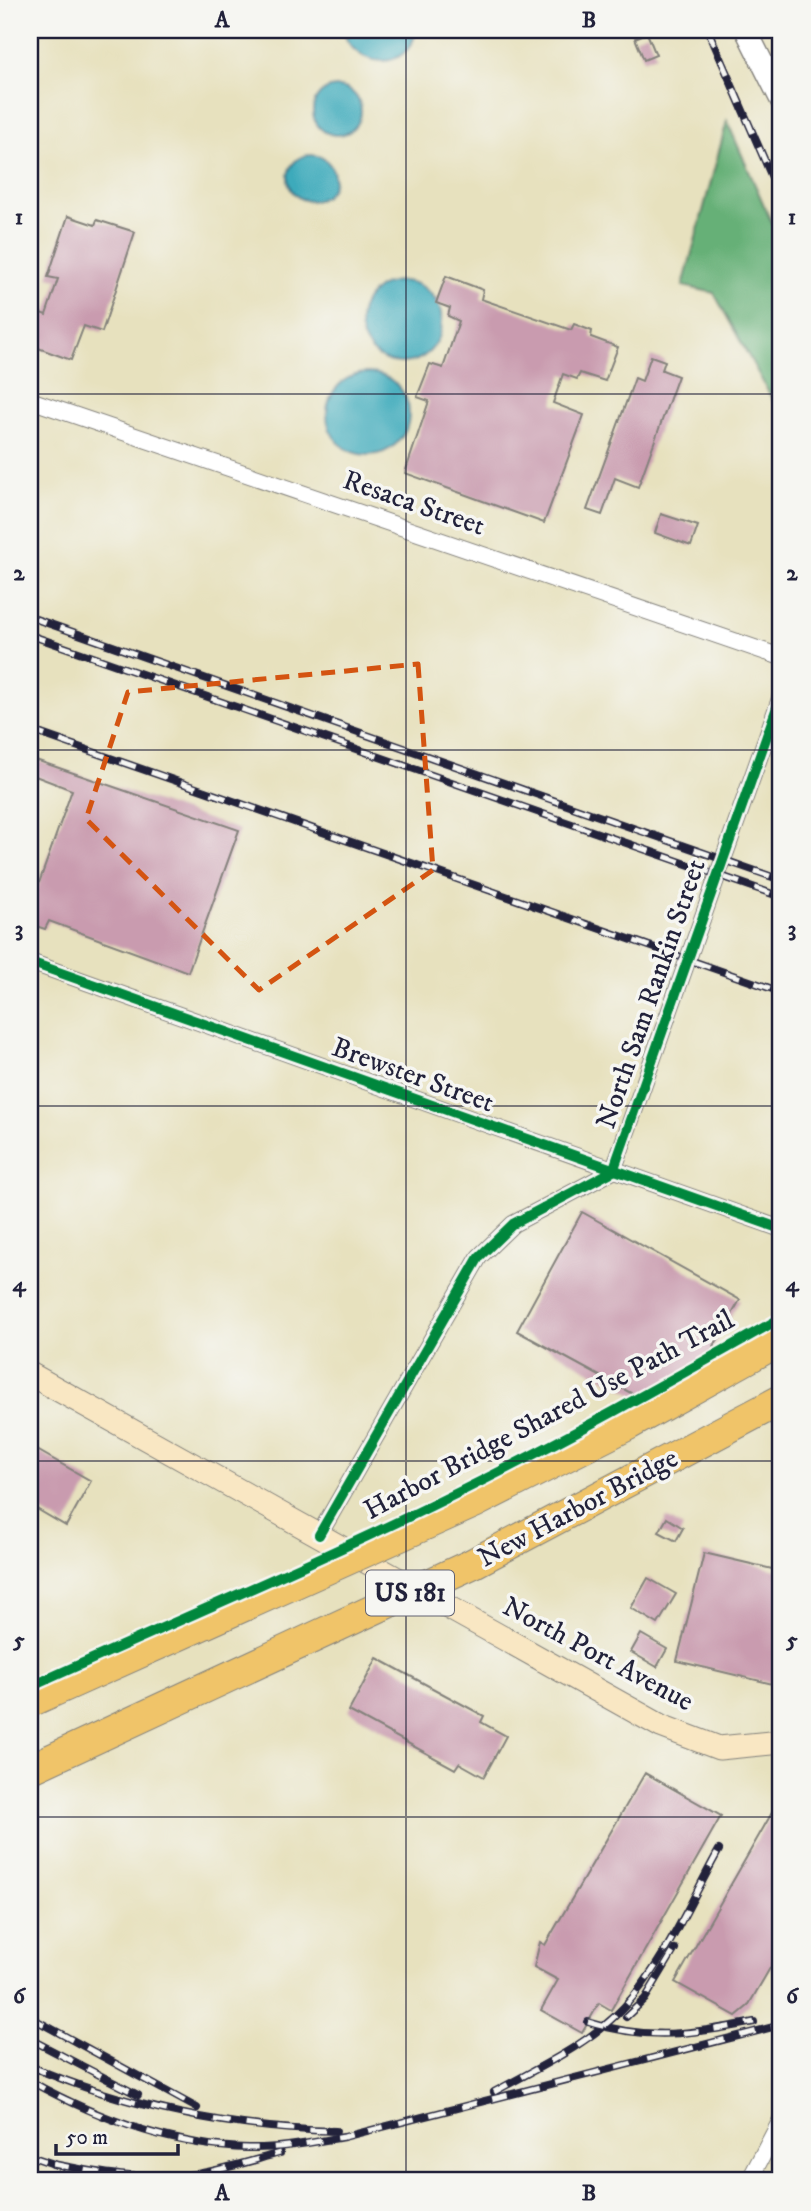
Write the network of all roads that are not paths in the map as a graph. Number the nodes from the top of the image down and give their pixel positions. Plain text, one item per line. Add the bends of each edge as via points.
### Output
1 (746, 30) edge
2 (780, 96) edge
3 (30, 400) edge
4 (781, 657) edge
5 (781, 696) edge
6 (30, 962) edge
7 (613, 1171) junction
8 (781, 1229) edge
9 (781, 1340) edge
10 (30, 1374) edge
11 (781, 1400) edge
12 (319, 1535) junction
13 (30, 1702) edge
14 (781, 1742) edge
15 (30, 1769) edge
16 (781, 2120) edge
17 (749, 2181) edge

1 - 2 street
3 - 4 street, Resaca Street
5 - 7 street, North Sam Rankin Street
6 - 7 street, Brewster Street
7 - 8 street, Brewster Street
7 - 12 street, North Sam Rankin Street via 513,1224 479,1257
9 - 13 highway, New Harbor Bridge / US 181, bridge via 474,1503
10 - 12 main road, North Port Avenue
11 - 15 highway, New Harbor Bridge / US 181, bridge via 472,1564
12 - 14 main road, North Port Avenue via 661,1726 719,1748
16 - 17 street

